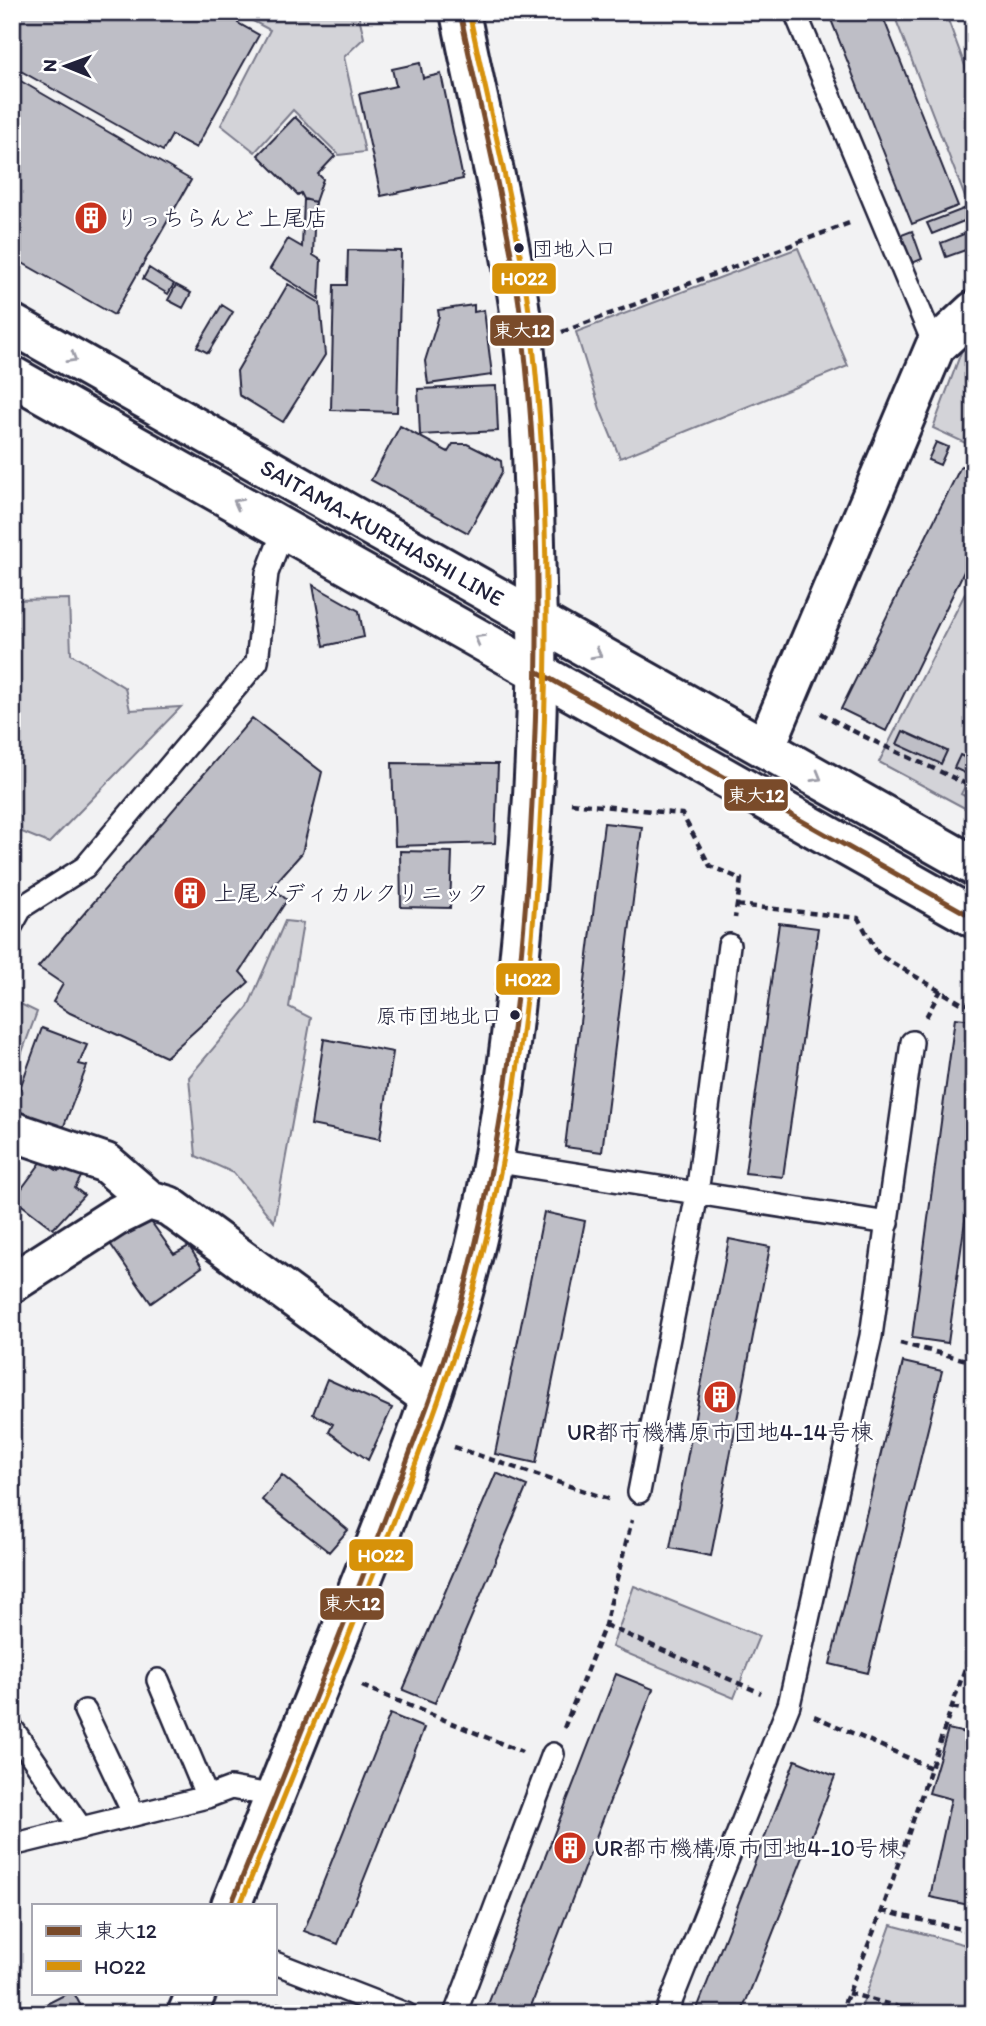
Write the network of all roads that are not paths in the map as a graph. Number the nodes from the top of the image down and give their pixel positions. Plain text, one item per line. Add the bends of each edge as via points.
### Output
1 (460, 12) edge
2 (795, 12) edge
3 (974, 311) edge
4 (12, 324) edge
5 (935, 347) junction
6 (12, 376) edge
7 (284, 529) junction
8 (537, 621) junction
9 (538, 672) junction
10 (765, 748) junction
11 (974, 866) edge
12 (974, 918) edge
13 (12, 925) edge
14 (729, 945) road end
15 (912, 1042) dead end
16 (12, 1131) edge
17 (493, 1161) junction
18 (697, 1194) junction
19 (149, 1200) junction
20 (888, 1223) junction
21 (12, 1283) edge
22 (430, 1398) junction
23 (637, 1500) road end
24 (158, 1680) dead end
25 (85, 1711) dead end
26 (12, 1728) edge
27 (551, 1759) road end
28 (275, 1796) junction
29 (207, 1797) junction
30 (134, 1815) junction
31 (81, 1828) junction
32 (12, 1846) edge
33 (231, 1904) edge
34 (276, 1963) edge
35 (196, 1994) edge
36 (187, 2014) edge
37 (406, 2014) edge
38 (455, 2014) edge
39 (666, 2014) edge

1 - 8 street via 521,321 533,452
2 - 5 lane
3 - 5 street
4 -> 8 street, SAITAMA-KURIHASHI LINE
5 - 10 street
7 -> 6 street, SAITAMA-KURIHASHI LINE
9 -> 7 street, SAITAMA-KURIHASHI LINE
7 - 13 lane via 267,573 257,662 85,867 22,907
8 - 9 street
8 -> 10 street, SAITAMA-KURIHASHI LINE
9 - 12 street, SAITAMA-KURIHASHI LINE
9 - 17 street via 529,862 513,1029
10 -> 11 street, SAITAMA-KURIHASHI LINE
14 - 18 lane
15 - 20 lane
16 - 19 street via 106,1163
17 - 18 lane
17 - 22 street via 466,1284
18 - 20 lane
18 - 23 lane
19 - 21 street
19 - 22 street via 169,1206
20 - 39 lane via 871,1336 789,1705
22 - 28 street
24 - 29 lane
25 - 30 lane
26 - 31 lane
27 - 38 lane
28 - 29 lane via 232,1788
28 - 33 street
29 - 30 lane
30 - 31 lane
31 - 32 lane
34 - 37 lane
35 - 36 street

